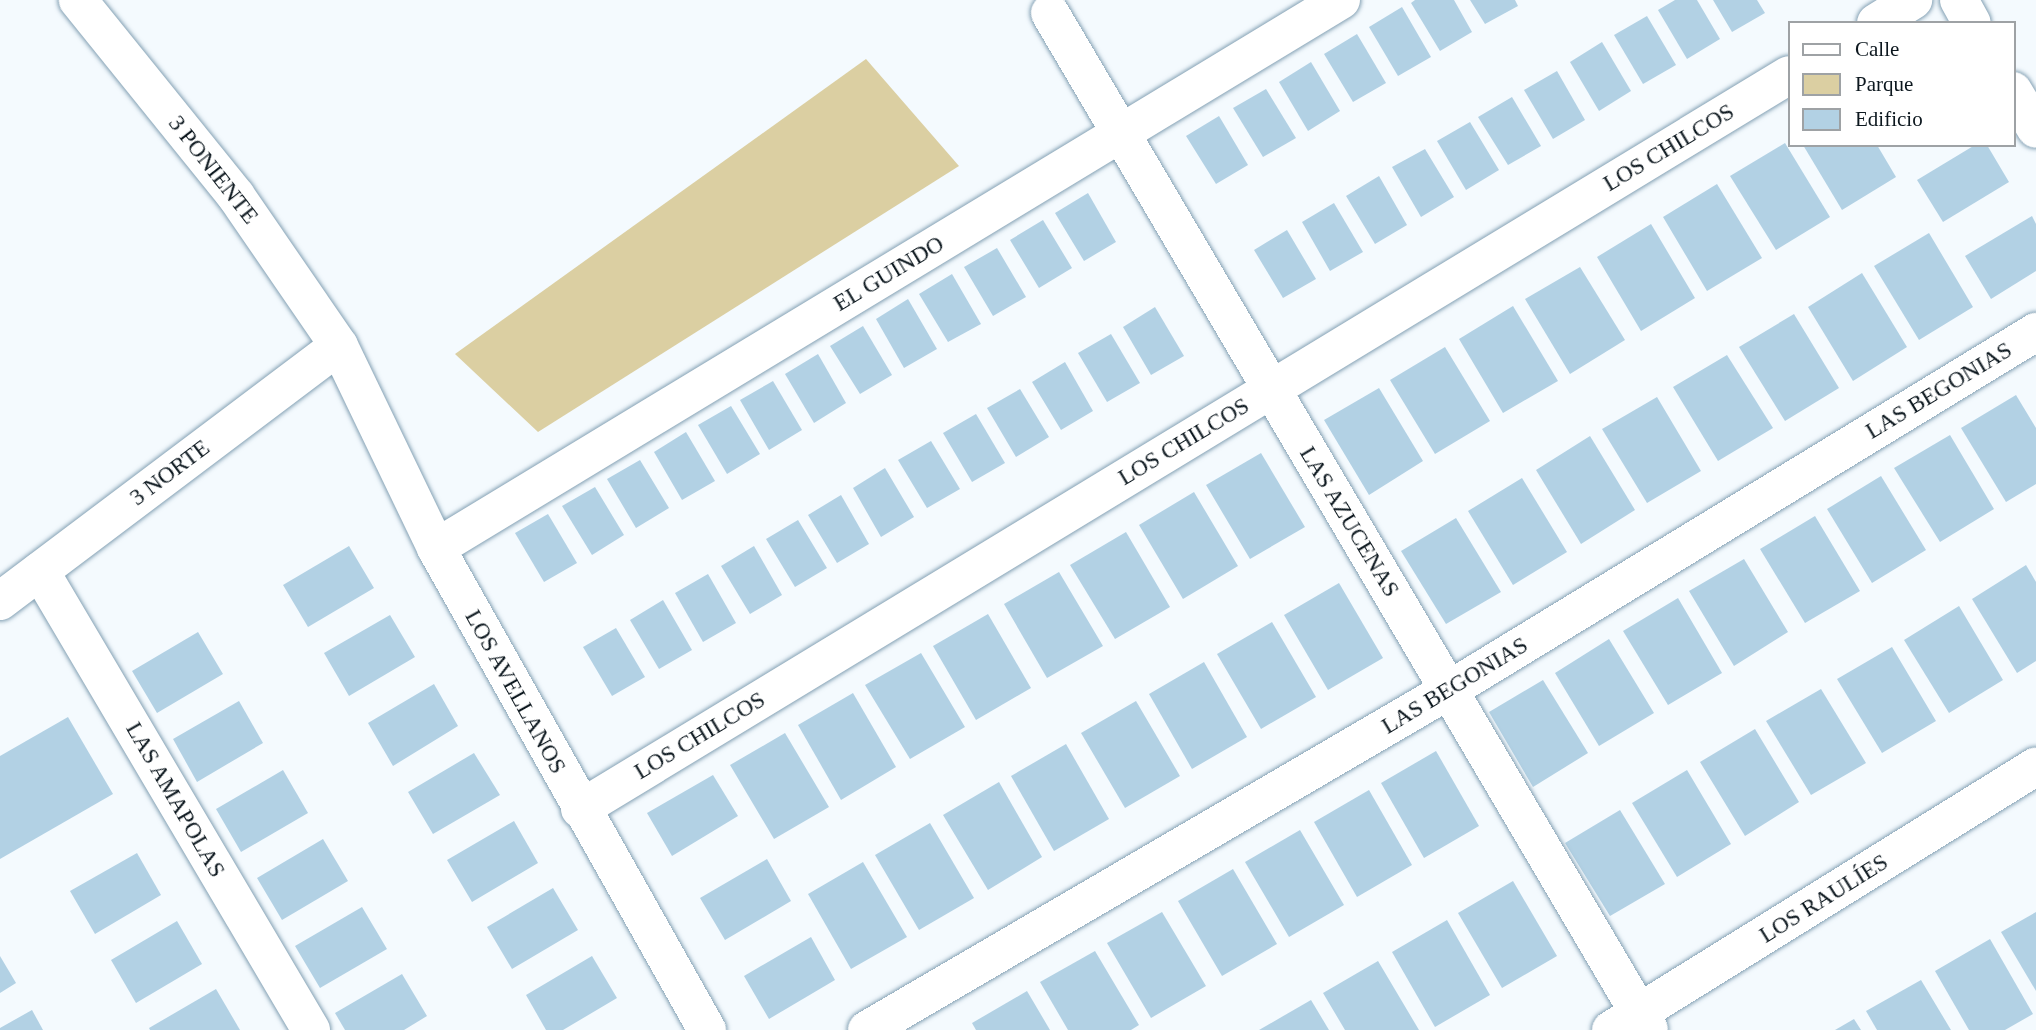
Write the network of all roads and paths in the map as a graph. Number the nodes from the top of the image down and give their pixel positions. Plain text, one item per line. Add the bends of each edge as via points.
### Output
1 (78, 0) edge
2 (1913, 0) edge
3 (1959, 0) edge
4 (1328, 3) edge
5 (1050, 13) dead end
6 (1879, 21) edge
7 (1971, 21) edge
8 (1787, 76) edge
9 (2015, 94) edge
10 (2036, 129) edge
11 (1121, 134) junction
12 (2036, 332) edge
13 (339, 346) junction
14 (1271, 389) junction
15 (436, 548) junction
16 (40, 571) junction
17 (0, 601) edge
18 (1449, 690) junction
19 (2036, 767) edge
20 (580, 809) junction
21 (1633, 1025) edge
22 (311, 1030) edge
23 (707, 1030) edge
24 (867, 1030) edge

1 - 13 street, 3 PONIENTE via 236,196
2 - 6 street
3 - 7 street
4 - 11 street, EL GUINDO
5 - 11 street, LAS AZUCENAS
8 - 14 street, LOS CHILCOS
9 - 10 street
11 - 14 street, LAS AZUCENAS
11 - 15 street, EL GUINDO
12 - 18 street, LAS BEGONIAS
13 - 15 street, LOS AVELLANOS
13 - 16 street, 3 NORTE
14 - 18 street, LAS AZUCENAS
14 - 20 street, LOS CHILCOS
15 - 20 street, LOS AVELLANOS
16 - 17 street, 3 NORTE
16 - 22 street, LAS AMAPOLAS
18 - 21 street, LAS AZUCENAS
18 - 24 street, LAS BEGONIAS
19 - 21 street, LOS RAULÍES
20 - 23 street, LOS AVELLANOS

